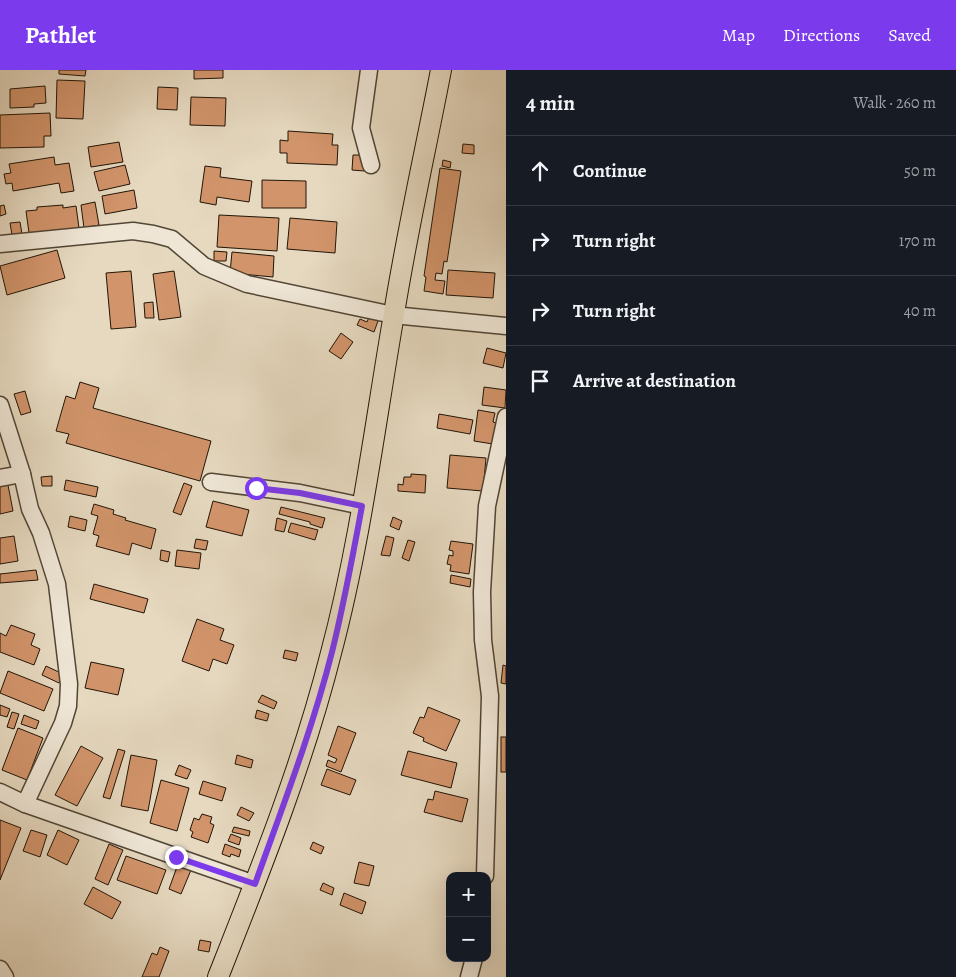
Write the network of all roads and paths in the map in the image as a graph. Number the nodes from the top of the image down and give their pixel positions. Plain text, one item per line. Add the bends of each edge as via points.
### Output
1 (369, 70) edge
2 (441, 70) edge
3 (371, 165) dead end
4 (0, 244) edge
5 (393, 316) junction
6 (506, 326) edge
7 (0, 405) edge
8 (506, 417) edge
9 (22, 474) junction
10 (0, 478) edge
11 (211, 482) dead end
12 (362, 506) junction
13 (0, 792) edge
14 (25, 804) junction
15 (485, 872) edge
16 (255, 884) junction
17 (473, 962) edge
18 (0, 969) edge
19 (5, 977) edge
20 (218, 977) edge
21 (469, 977) edge

1 - 3 street via 361,128
2 - 5 main road
4 - 5 street via 133,231 153,234 172,239 204,266 247,284
5 - 6 street
5 - 12 main road
7 - 9 street
8 - 15 street via 487,506 482,592 483,640 490,696
9 - 10 street
9 - 14 street via 30,510 57,584 70,684 64,723
11 - 12 street via 300,493
12 - 16 main road via 332,652 300,759
13 - 14 street
14 - 16 street
16 - 20 main road
17 - 21 street
18 - 19 street

